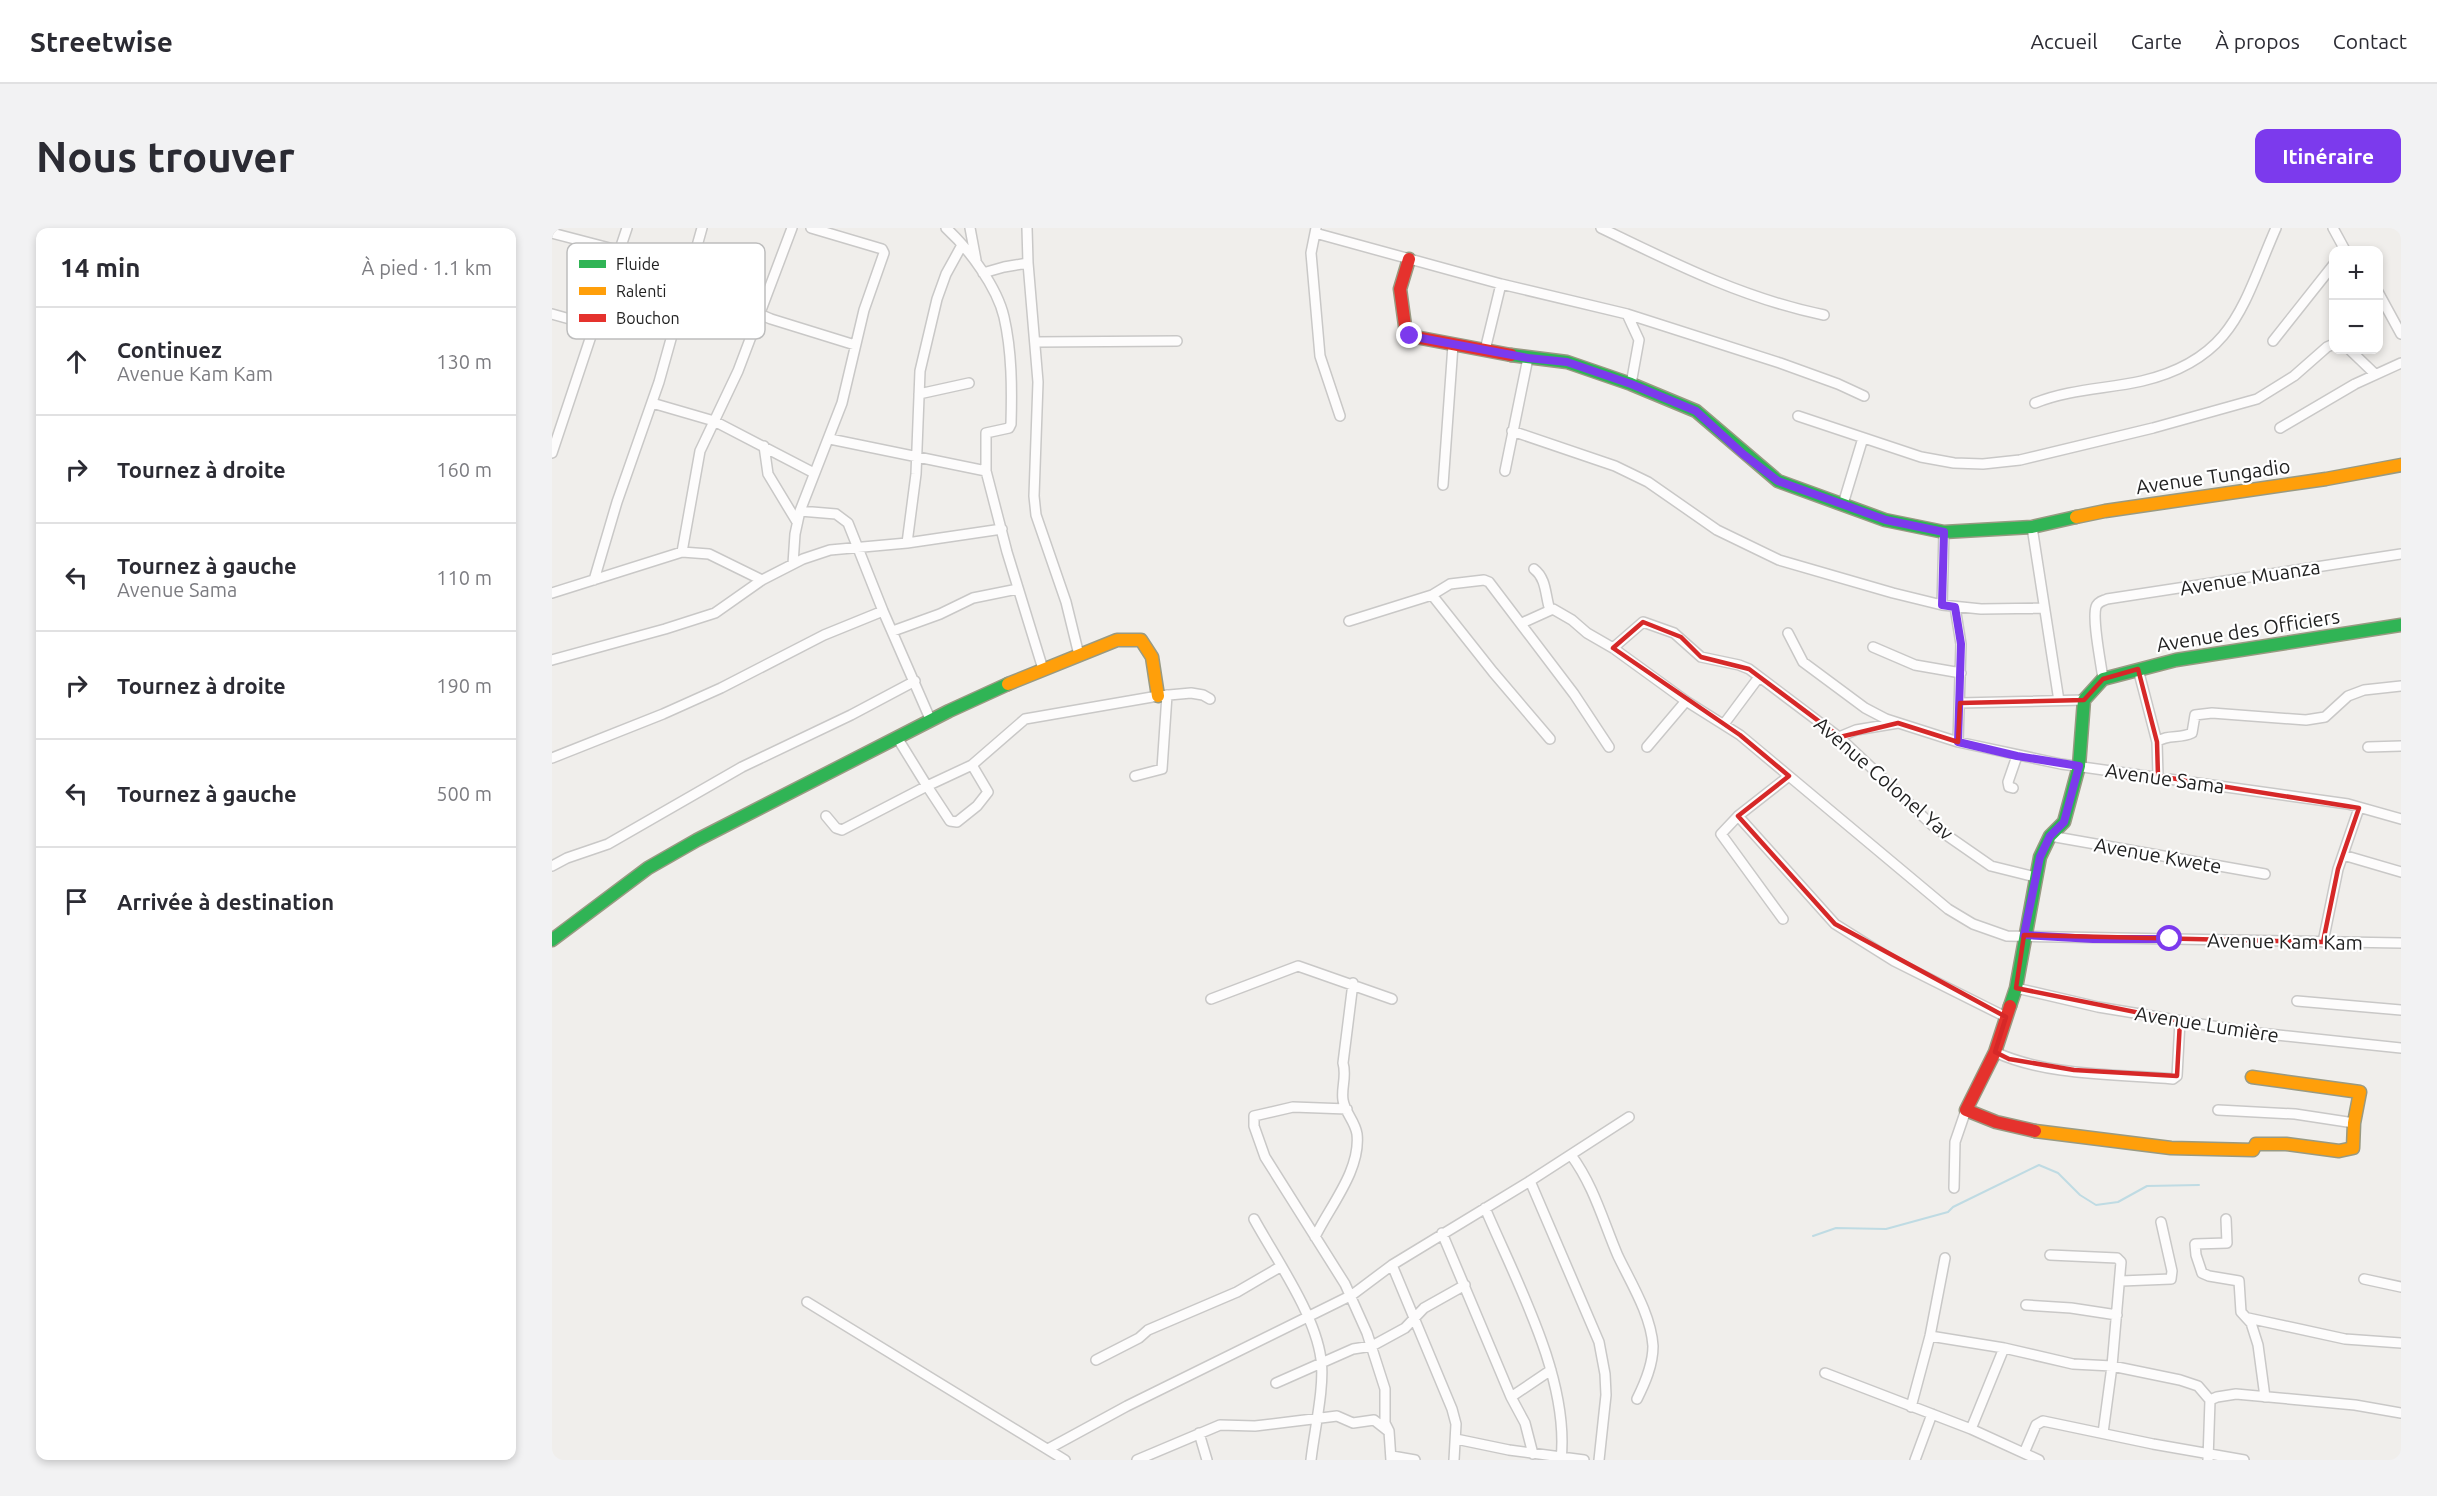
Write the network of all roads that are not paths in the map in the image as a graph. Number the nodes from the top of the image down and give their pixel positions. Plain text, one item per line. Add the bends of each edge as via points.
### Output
1 (627, 228) edge
2 (702, 228) edge
3 (792, 228) edge
4 (811, 228) edge
5 (946, 228) edge
6 (970, 228) edge
7 (1027, 228) edge
8 (1601, 228) edge
9 (2276, 228) edge
10 (2333, 228) edge
11 (1316, 231) edge
12 (552, 233) edge
13 (590, 243) edge
14 (623, 243) edge
15 (698, 243) edge
16 (962, 245) junction
17 (2344, 246) edge
18 (1408, 259) junction
19 (977, 263) junction
20 (1028, 263) junction
21 (2329, 270) edge
22 (983, 273) junction
23 (1501, 284) junction
24 (2383, 300) edge
25 (765, 301) edge
26 (552, 314) edge
27 (1627, 314) junction
28 (1824, 315) dead end
29 (765, 316) edge
30 (567, 318) edge
31 (2401, 334) edge
32 (591, 339) edge
33 (671, 339) edge
34 (750, 339) edge
35 (1177, 341) dead end
36 (2273, 341) dead end
37 (1036, 342) junction
38 (855, 345) junction
39 (1453, 345) junction
40 (2329, 346) edge
41 (1485, 350) junction
42 (2354, 354) edge
43 (1528, 358) junction
44 (2401, 363) edge
45 (2375, 374) junction
46 (969, 383) dead end
47 (1631, 384) junction
48 (920, 394) junction
49 (1864, 396) dead end
50 (652, 403) junction
51 (2035, 403) dead end
52 (1340, 416) dead end
53 (1798, 416) dead end
54 (714, 421) junction
55 (2280, 428) dead end
56 (1512, 431) junction
57 (1863, 438) junction
58 (830, 439) junction
59 (764, 446) junction
60 (552, 453) edge
61 (916, 457) junction
62 (2401, 465) edge
63 (986, 471) junction
64 (1504, 471) dead end
65 (814, 473) junction
66 (1443, 485) dead end
67 (1843, 504) junction
68 (800, 511) junction
69 (797, 522) junction
70 (2032, 526) junction
71 (1002, 529) junction
72 (1944, 532) junction
73 (907, 543) junction
74 (858, 547) junction
75 (682, 552) junction
76 (2401, 554) edge
77 (793, 564) junction
78 (1534, 569) dead end
79 (594, 579) junction
80 (762, 580) junction
81 (1018, 589) junction
82 (554, 592) edge
83 (1432, 595) junction
84 (1942, 605) junction
85 (1955, 607) junction
86 (2044, 608) junction
87 (1550, 610) junction
88 (883, 611) junction
89 (1349, 621) dead end
90 (1522, 623) junction
91 (2401, 625) edge
92 (893, 631) junction
93 (1788, 633) dead end
94 (1874, 647) dead end
95 (1613, 648) junction
96 (1079, 655) junction
97 (552, 660) edge
98 (1043, 669) junction
99 (2138, 669) junction
100 (1961, 673) junction
101 (1759, 677) junction
102 (2103, 679) junction
103 (915, 681) junction
104 (2401, 686) edge
105 (1163, 695) junction
106 (1210, 699) dead end
107 (2084, 700) junction
108 (1686, 701) junction
109 (2059, 701) junction
110 (1960, 703) junction
111 (931, 721) junction
112 (1898, 723) junction
113 (1724, 724) junction
114 (1839, 737) junction
115 (898, 739) junction
116 (1550, 739) dead end
117 (1958, 742) junction
118 (2157, 742) junction
119 (2401, 746) edge
120 (1609, 747) dead end
121 (1647, 747) dead end
122 (2368, 747) dead end
123 (2017, 756) junction
124 (552, 758) edge
125 (972, 765) junction
126 (2079, 766) junction
127 (1135, 776) dead end
128 (1789, 776) junction
129 (2158, 776) junction
130 (927, 786) junction
131 (2013, 788) dead end
132 (2359, 808) junction
133 (826, 816) dead end
134 (1738, 816) junction
135 (2401, 819) edge
136 (2050, 836) junction
137 (2343, 855) junction
138 (552, 866) edge
139 (2401, 872) edge
140 (2265, 874) dead end
141 (2035, 878) junction
142 (1783, 919) dead end
143 (2024, 935) junction
144 (552, 940) edge
145 (2323, 942) junction
146 (2401, 943) edge
147 (1353, 983) junction
148 (2016, 987) junction
149 (1211, 999) dead end
150 (1392, 999) dead end
151 (2297, 1001) dead end
152 (2401, 1010) edge
153 (2006, 1017) junction
154 (2180, 1021) junction
155 (2401, 1048) edge
156 (1995, 1052) junction
157 (2252, 1077) dead end
158 (1347, 1109) junction
159 (1966, 1110) junction
160 (2218, 1110) dead end
161 (1629, 1117) dead end
162 (2354, 1123) junction
163 (1570, 1155) junction
164 (1530, 1181) junction
165 (1954, 1188) dead end
166 (1485, 1208) junction
167 (1254, 1219) dead end
168 (2226, 1219) dead end
169 (2161, 1222) dead end
170 (1442, 1233) junction
171 (1315, 1236) junction
172 (2050, 1255) dead end
173 (1944, 1258) dead end
174 (1392, 1265) junction
175 (1280, 1266) junction
176 (2364, 1279) dead end
177 (2121, 1281) junction
178 (1465, 1285) junction
179 (2401, 1287) edge
180 (1352, 1295) junction
181 (807, 1302) dead end
182 (2026, 1305) dead end
183 (2117, 1315) junction
184 (1308, 1317) junction
185 (1415, 1317) junction
186 (2248, 1318) junction
187 (1930, 1336) junction
188 (2401, 1343) edge
189 (1372, 1346) junction
190 (2004, 1348) junction
191 (1096, 1360) dead end
192 (1322, 1363) junction
193 (2112, 1366) junction
194 (1551, 1370) junction
195 (1825, 1373) dead end
196 (1276, 1383) dead end
197 (2265, 1396) junction
198 (1511, 1397) junction
199 (1636, 1399) dead end
200 (2210, 1400) junction
201 (1911, 1407) junction
202 (2401, 1413) edge
203 (1932, 1414) junction
204 (1316, 1417) junction
205 (1971, 1429) junction
206 (1389, 1431) junction
207 (1199, 1432) junction
208 (2103, 1433) junction
209 (1456, 1439) junction
210 (1048, 1449) junction
211 (1533, 1454) junction
212 (2024, 1454) junction
213 (1508, 1455) edge
214 (2208, 1457) edge
215 (1391, 1458) edge
216 (1561, 1458) edge
217 (1065, 1460) edge
218 (1137, 1460) edge
219 (1206, 1460) edge
220 (1311, 1460) edge
221 (1415, 1460) edge
222 (1453, 1460) edge
223 (1584, 1460) edge
224 (1599, 1460) edge
225 (1916, 1460) edge
226 (2039, 1460) edge
227 (2244, 1460) edge

1 - 14 street
2 - 15 street
3 - 25 street
4 - 38 street via 883,250
5 - 16 street
6 - 19 street
7 - 20 street
8 - 28 street via 1736,290
9 - 51 street via 2240,314 2216,344 2177,368 2151,378 2064,393
10 - 17 street
11 - 18 street
11 - 52 street via 1311,253 1320,356
12 - 13 street
16 - 19 street
16 - 48 street via 946,274 934,309 920,371
18 - 23 street
18 - 39 street, Avenue Tungadio via 1400,289 1406,333
19 - 22 street
20 - 22 street
20 - 37 street
21 - 36 street
22 - 63 street via 1004,318 1012,389 1009,428 986,434
23 - 27 street
23 - 41 street
24 - 31 street
26 - 30 street
27 - 47 street via 1639,340
27 - 49 street via 1780,363
29 - 38 street
32 - 60 street
33 - 50 street
34 - 54 street
35 - 37 street
37 - 96 street via 1035,505
38 - 58 street
39 - 41 street, Avenue Tungadio
39 - 66 street
40 - 57 street via 2257,399 2020,460 1954,463
41 - 43 street, Avenue Tungadio
42 - 45 street
43 - 47 street, Avenue Tungadio via 1567,362
43 - 56 street
44 - 45 street
45 - 55 street
46 - 48 street
47 - 67 street, Avenue Tungadio via 1696,411 1778,481
48 - 61 street
50 - 54 street
50 - 79 street via 616,502
53 - 57 street
54 - 59 street
54 - 75 street via 700,451
56 - 64 street
56 - 84 street via 1615,466 1647,482 1717,530 1779,560
57 - 67 street
58 - 61 street
58 - 65 street
59 - 65 street
59 - 69 street via 768,474
61 - 63 street
61 - 73 street
62 - 70 street, Avenue Tungadio
63 - 71 street
65 - 68 street
67 - 72 street, Avenue Tungadio via 1886,520
68 - 69 street
68 - 74 street via 844,518
69 - 77 street
70 - 72 street, Avenue Tungadio
70 - 86 street
71 - 73 street
71 - 81 street
72 - 84 street
73 - 74 street
74 - 77 street via 830,550
74 - 88 street
75 - 79 street
75 - 80 street via 709,554
76 - 102 street, Avenue Muanza via 2099,602 2096,620
77 - 80 street
78 - 87 street via 1543,580
79 - 82 street
80 - 97 street via 715,613
81 - 92 street via 973,598
81 - 98 street
83 - 89 street
83 - 90 street via 1450,584 1486,580
83 - 116 street
84 - 85 street
85 - 86 street
85 - 100 street
86 - 109 street
87 - 90 street
87 - 95 street, Avenue Kam Kam
88 - 92 street
88 - 124 street via 824,635 663,714
90 - 120 street
91 - 99 street, Avenue des Officiers
92 - 103 street
93 - 112 street, Avenue Sama via 1803,662 1818,675 1865,708
94 - 100 street via 1915,665
95 - 101 street, Avenue Colonel Yav via 1643,622 1674,633 1701,657 1739,665
95 - 108 street, Avenue Kam Kam
96 - 98 street
96 - 105 street via 1117,640 1141,640 1150,650
98 - 111 street
99 - 102 street, Avenue des Officiers
99 - 118 street
100 - 110 street
101 - 113 street
101 - 114 street, Avenue Colonel Yav
102 - 107 street
103 - 111 street
103 - 138 street via 741,767 608,844
104 - 118 street via 2364,690 2348,696 2325,717 2306,720 2195,715 2192,733
105 - 106 street via 1199,693
105 - 125 street via 1025,719
105 - 127 street via 1162,769
107 - 109 street
107 - 126 street
108 - 113 street, Avenue Kam Kam
108 - 121 street
109 - 110 street
110 - 117 street
111 - 115 street
112 - 114 street
112 - 117 street, Avenue Sama
113 - 128 street, Avenue Kam Kam
114 - 141 street, Avenue Colonel Yav via 1932,825 1992,866
115 - 130 street
115 - 144 street via 648,868
117 - 123 street, Avenue Sama
118 - 129 street
119 - 122 street
123 - 126 street, Avenue Sama
123 - 131 street via 2008,783
125 - 130 street
125 - 130 street via 988,792 957,822 950,821
126 - 129 street, Avenue Sama
126 - 136 street via 2064,822
128 - 134 street
128 - 143 street, Avenue Kam Kam via 1948,909 1992,931 2007,936
129 - 132 street, Avenue Sama
130 - 133 street via 842,830
132 - 135 street, Avenue Sama
132 - 137 street
134 - 142 street via 1721,834
134 - 153 street via 1835,924 1885,956
136 - 140 street, Avenue Kwete
136 - 141 street
137 - 139 street
137 - 145 street
141 - 143 street
143 - 145 street, Avenue Kam Kam
143 - 148 street
145 - 146 street, Avenue Kam Kam
147 - 149 street via 1298,966
147 - 150 street
147 - 158 street via 1343,1063 1342,1098
148 - 153 street
148 - 154 street, Avenue Lumière
151 - 152 street
153 - 156 street
154 - 155 street, Avenue Lumière via 2261,1034
154 - 156 street via 2177,1076 2173,1079 2034,1065
156 - 159 street
157 - 162 street via 2360,1092
158 - 171 street via 1357,1133 1356,1157
158 - 171 street via 1293,1107 1254,1116 1265,1157
159 - 162 street via 2020,1130 2145,1147 2216,1151 2253,1150 2256,1144 2346,1150 2353,1148
159 - 165 street via 1955,1142
160 - 162 street via 2295,1114
161 - 163 street
163 - 164 street
163 - 199 street via 1593,1191 1653,1343 1651,1365
164 - 166 street
164 - 224 street via 1599,1342 1606,1395
166 - 170 street
166 - 194 street
167 - 175 street
168 - 186 street via 2227,1243 2195,1244 2196,1255 2202,1273 2238,1279 2241,1312
169 - 177 street via 2171,1279
170 - 174 street
170 - 178 street
171 - 180 street
172 - 177 street via 2117,1258 2121,1262
173 - 187 street
174 - 180 street
174 - 185 street
175 - 184 street
175 - 191 street via 1237,1292 1148,1330
176 - 179 street
177 - 183 street
178 - 185 street
178 - 198 street
180 - 184 street
180 - 189 street
181 - 210 street
182 - 183 street
183 - 193 street
184 - 192 street
184 - 210 street
185 - 189 street via 1405,1328
185 - 209 street via 1452,1410
186 - 188 street via 2345,1339
186 - 197 street via 2258,1346
187 - 190 street
187 - 201 street
189 - 192 street via 1353,1349
189 - 206 street via 1385,1389 1385,1423
190 - 193 street via 2073,1364
190 - 205 street
192 - 196 street
192 - 204 street
193 - 200 street via 2193,1383
193 - 208 street
194 - 198 street
194 - 216 street
195 - 201 street
197 - 200 street via 2224,1395
197 - 202 street
198 - 211 street via 1525,1423
200 - 214 street
201 - 203 street
203 - 205 street
203 - 225 street
204 - 206 street via 1338,1416 1353,1423 1374,1420
204 - 207 street via 1255,1426 1220,1425
204 - 220 street
205 - 212 street
206 - 215 street
207 - 218 street
207 - 219 street
208 - 212 street via 2043,1420 2036,1425
208 - 214 street
209 - 213 street
209 - 222 street
210 - 217 street
211 - 213 street
211 - 216 street
212 - 226 street
214 - 227 street
215 - 221 street
216 - 223 street

